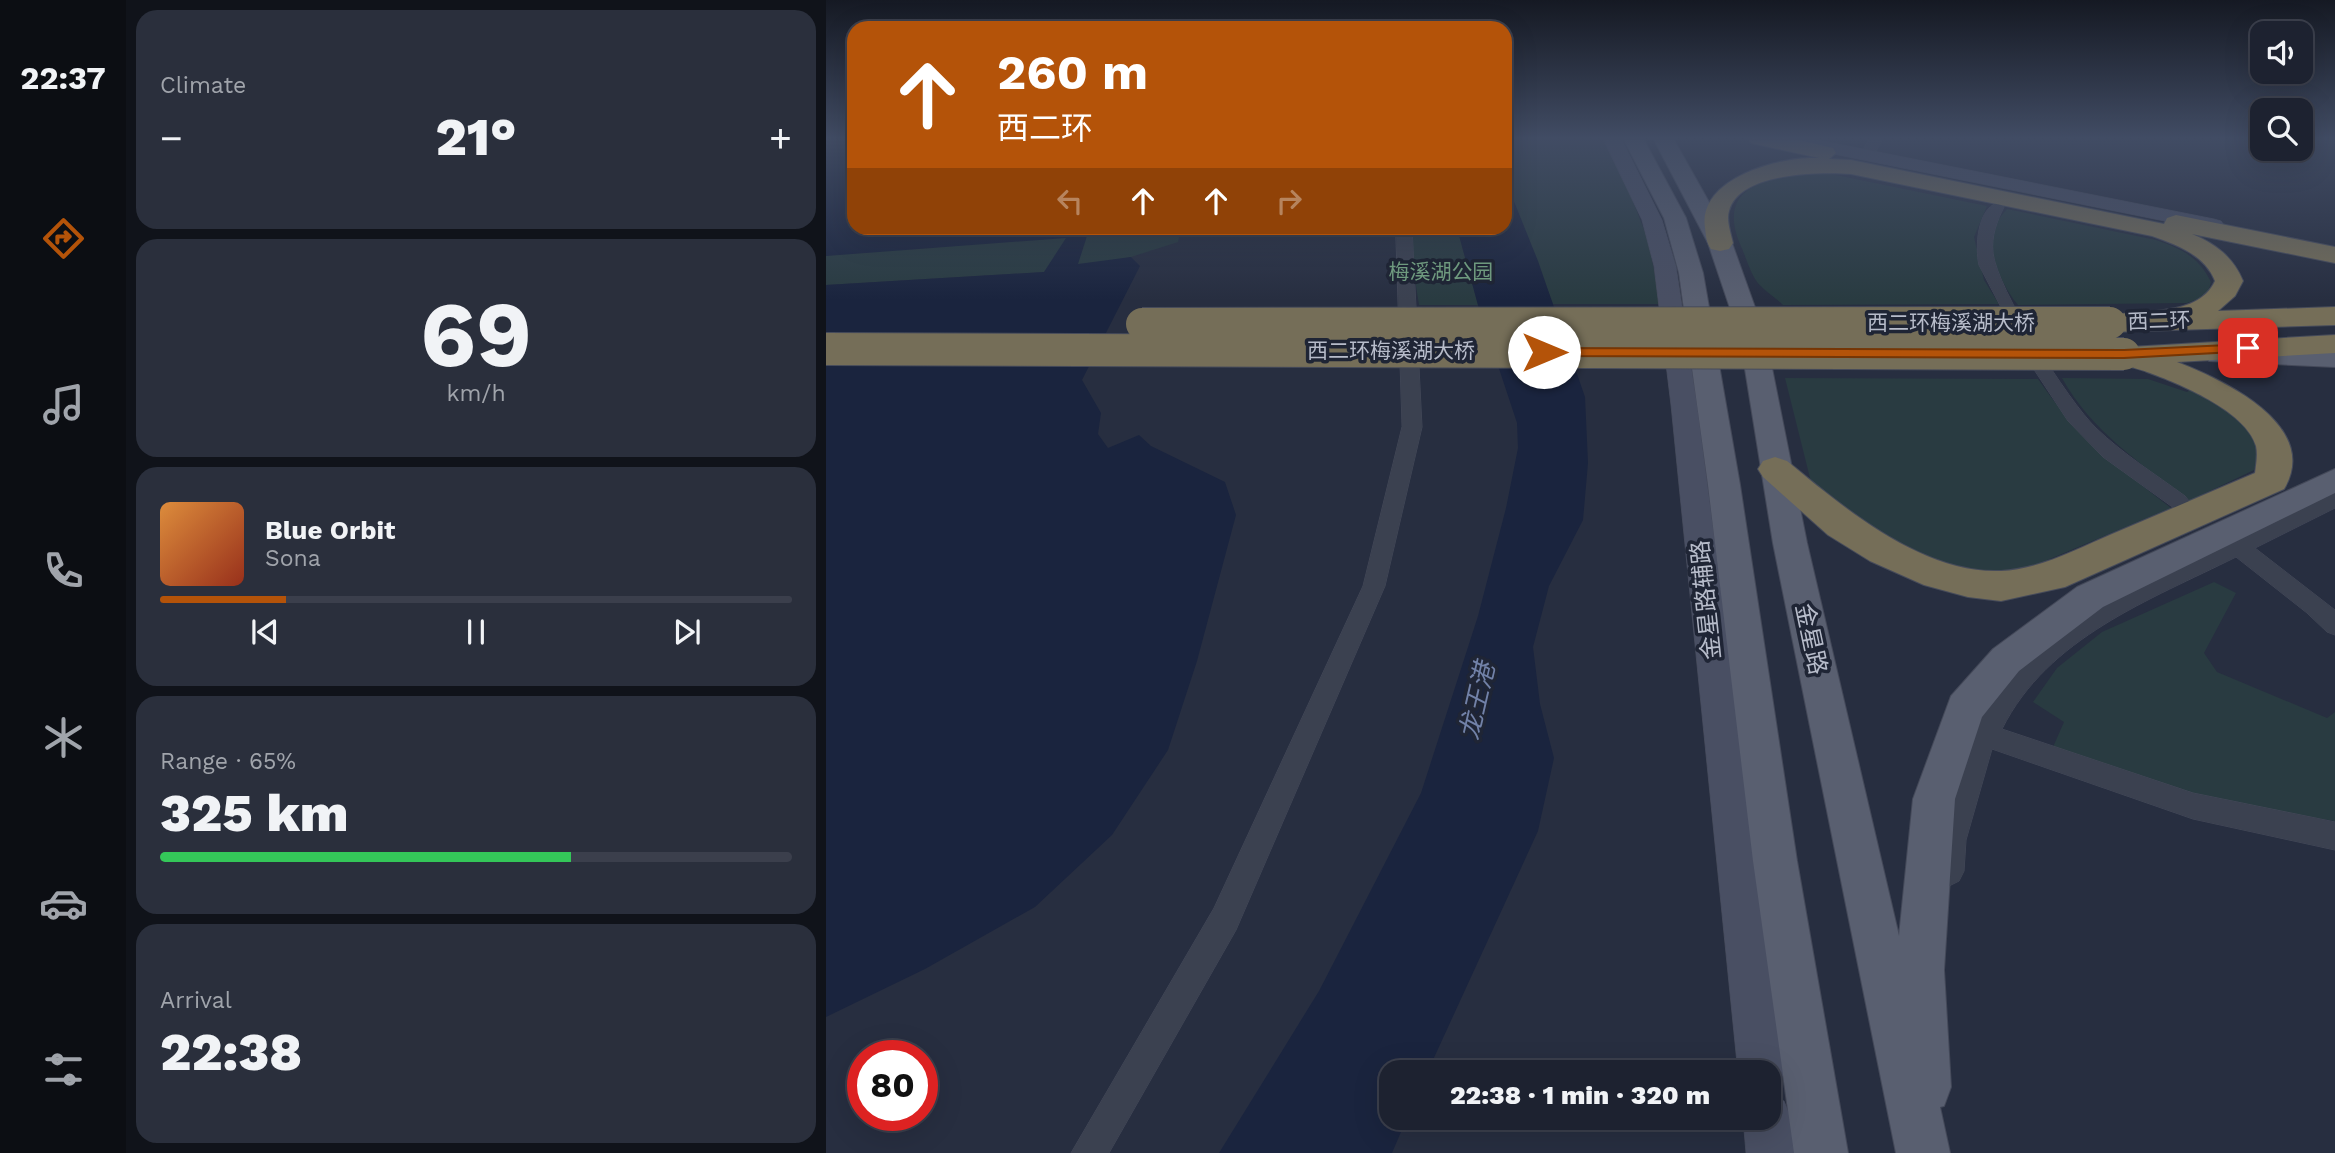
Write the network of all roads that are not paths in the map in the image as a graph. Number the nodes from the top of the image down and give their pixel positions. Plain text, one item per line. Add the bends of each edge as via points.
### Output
1 (1638, 192) edge
2 (1661, 192) edge
3 (1692, 192) edge
4 (1731, 192) edge
5 (1972, 192) edge
6 (2024, 192) edge
7 (2036, 192) edge
8 (1997, 207) dead end
9 (1404, 235) edge
10 (1720, 243) junction
11 (2335, 249) edge
12 (2335, 255) edge
13 (2335, 316) edge
14 (2161, 320) junction
15 (826, 324) edge
16 (2117, 339) junction
17 (2335, 344) edge
18 (826, 349) edge
19 (2170, 354) junction
20 (2335, 359) edge
21 (1775, 468) junction
22 (2335, 480) edge
23 (2335, 499) edge
24 (2178, 501) dead end
25 (2235, 544) junction
26 (2335, 625) edge
27 (1986, 735) junction
28 (2335, 836) edge
29 (1760, 1060) edge
30 (1926, 1087) junction
31 (1768, 1130) edge
32 (1089, 1153) edge
33 (1771, 1153) edge
34 (1821, 1153) edge
35 (1923, 1153) edge
36 (1928, 1153) edge

1 - 29 street, 金星路辅路 via 1665,266
2 - 34 main road via 1675,218 1691,273
3 - 10 main road, 金星路
4 - 10 highway via 1715,215
5 - 14 highway via 2158,230 2196,246 2222,264 2229,281 2222,296
6 - 12 highway
7 - 11 street
8 - 24 street via 1987,224 1984,258 2056,390 2098,440
9 - 32 street via 1412,427 1374,586 1226,919
10 - 21 main road, 金星路 via 1753,338
13 - 14 highway, 西二环
14 - 16 highway, 西二环
15 - 16 highway, 西二环梅溪湖大桥, bridge
16 - 18 highway, 西二环梅溪湖大桥, bridge
16 - 19 highway, 西二环
16 - 21 highway via 2231,400 2262,426 2273,447 2272,480 2051,576 2001,586 1924,570 1883,551 1841,525
17 - 19 highway, 西二环
19 - 20 main road
21 - 35 main road, 金星路
22 - 30 main road via 2090,597 2006,660 1965,708 1934,799 1920,970
23 - 25 street
25 - 26 street
25 - 27 street via 2102,613 2048,650 2002,703
27 - 28 street via 2193,806
27 - 30 street via 1976,753 1952,840
30 - 36 main road
31 - 33 street

